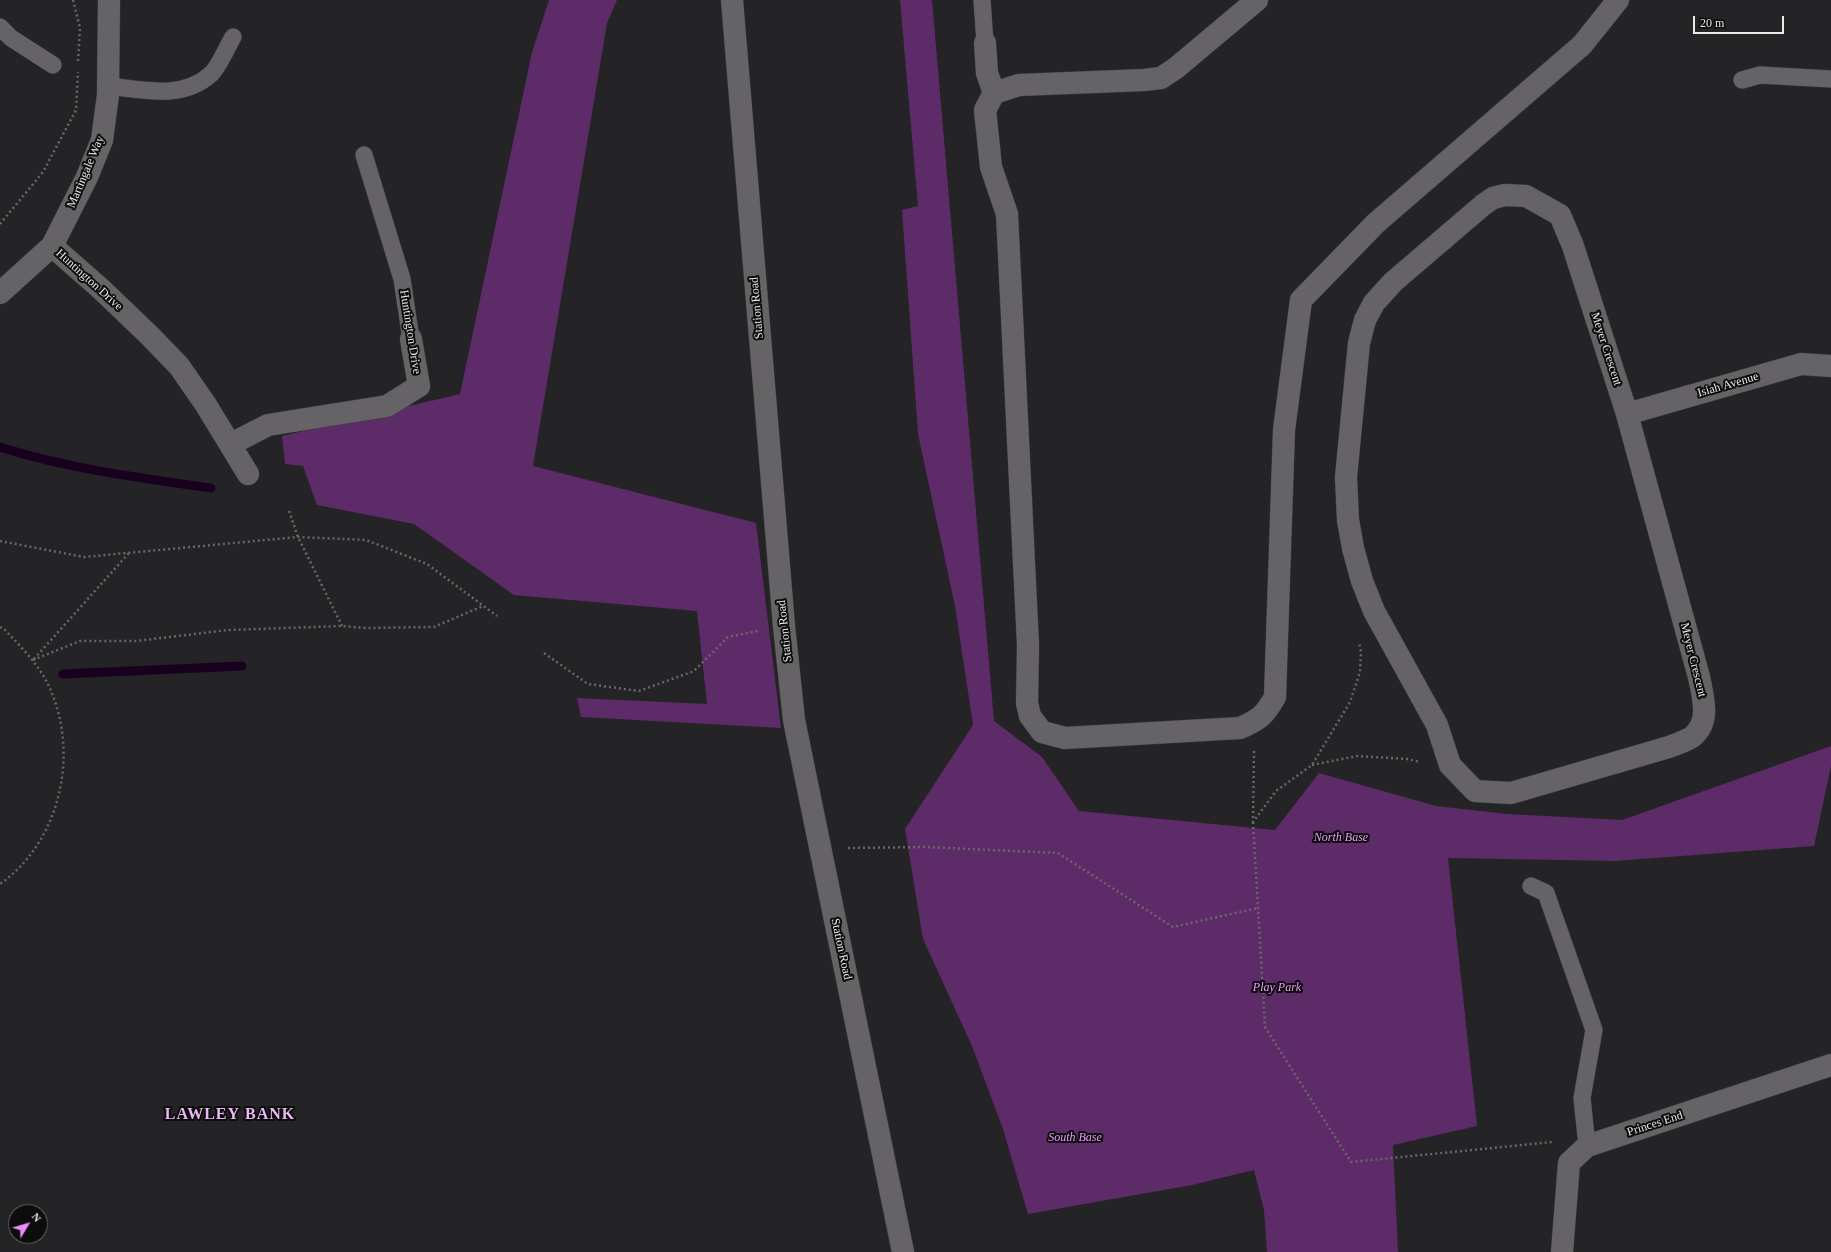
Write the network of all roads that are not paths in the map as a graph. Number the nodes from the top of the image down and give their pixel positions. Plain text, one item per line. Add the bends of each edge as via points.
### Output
1 (109, 0) edge
2 (732, 0) edge
3 (982, 0) edge
4 (1257, 0) edge
5 (1618, 0) edge
6 (0, 27) edge
7 (233, 37) dead end
8 (985, 43) joint
9 (53, 65) dead end
10 (1831, 79) edge
11 (1742, 80) dead end
12 (109, 86) junction
13 (994, 92) junction
14 (364, 155) dead end
15 (52, 246) junction
16 (0, 293) edge
17 (410, 339) joint
18 (1831, 366) edge
19 (1627, 414) junction
20 (231, 444) junction
21 (248, 474) dead end
22 (1531, 886) dead end
23 (1831, 1065) edge
24 (1588, 1146) junction
25 (903, 1252) edge
26 (1562, 1252) edge

1 - 12 street, Martingale Way
2 - 25 street, Station Road via 794,720
3 - 8 lane
4 - 13 street via 1161,78 1019,85
5 - 13 street via 1582,45 1376,223 1301,300 1284,430 1275,697 1266,712 1254,722 1240,728 1065,738 1042,732 1030,716 1027,703 1028,637 1007,214 991,167 985,110
6 - 9 lane via 11,38
7 - 12 lane via 212,73 192,87 166,92
8 - 13 street via 987,73
10 - 11 lane via 1760,75
12 - 15 street, Martingale Way via 102,140 84,184
14 - 17 lane, Huntington Drive via 402,279
15 - 16 street, Martingale Way
15 - 20 street, Huntington Drive via 101,289 178,366
17 - 20 street, Huntington Drive via 419,386 387,406 268,424
18 - 19 street, Isiah Avenue via 1801,364
19 - 19 street, Meyer Crescent via 1699,677 1705,710 1702,724 1692,736 1669,747 1511,793 1475,791 1450,765 1437,725 1374,611 1353,548 1348,520 1346,477 1359,344 1365,320 1374,303 1393,282 1483,205 1505,194 1526,196 1560,215 1573,246
20 - 21 street, Huntington Drive
22 - 24 lane via 1546,893 1594,1030 1582,1098
23 - 24 street, Princes End
24 - 26 street, Princes End via 1569,1163

